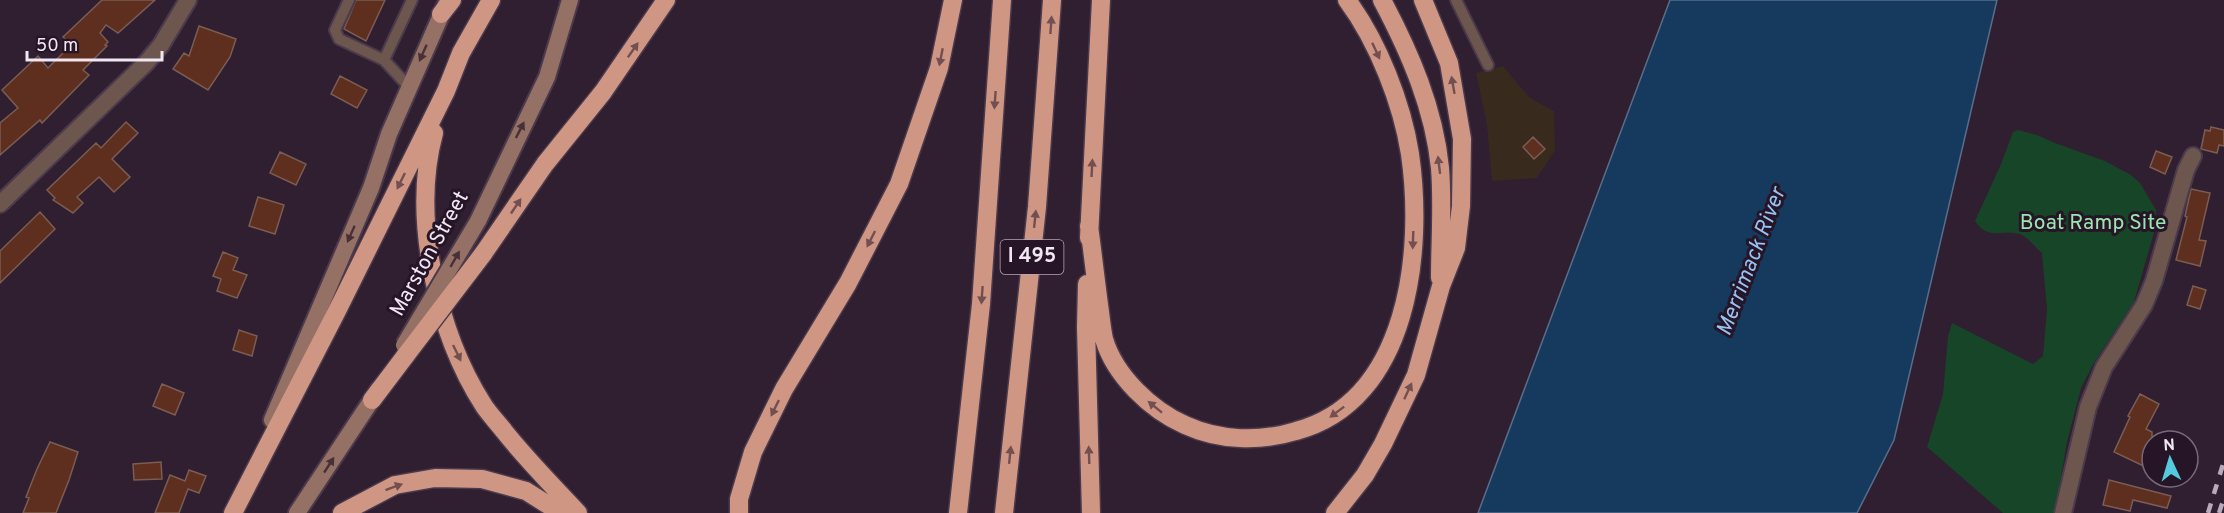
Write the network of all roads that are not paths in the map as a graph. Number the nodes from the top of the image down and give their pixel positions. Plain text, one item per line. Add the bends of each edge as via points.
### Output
1 (188, 0) edge
2 (349, 0) edge
3 (412, 0) edge
4 (490, 0) edge
5 (570, 0) edge
6 (666, 0) edge
7 (952, 0) edge
8 (1002, 0) edge
9 (1052, 0) edge
10 (1101, 0) edge
11 (1347, 0) edge
12 (1382, 0) edge
13 (1423, 0) edge
14 (1456, 0) edge
15 (447, 5) edge
16 (384, 60) junction
17 (1488, 65) dead end
18 (409, 87) junction
19 (446, 91) junction
20 (2193, 156) dead end
21 (0, 204) edge
22 (1089, 226) junction
23 (1440, 286) junction
24 (405, 350) junction
25 (372, 400) joint
26 (232, 513) edge
27 (297, 513) edge
28 (342, 513) edge
29 (561, 513) edge
30 (578, 513) edge
31 (739, 513) edge
32 (958, 513) edge
33 (1004, 513) edge
34 (1091, 513) edge
35 (1335, 513) edge
36 (2063, 513) edge

1 - 21 street via 146,63
2 - 16 lane via 335,30 339,39
3 - 16 lane
4 - 19 highway via 461,53
24 -> 5 main road, Marston Street, bridge via 478,221 547,77
24 -> 6 highway, bridge via 483,254
7 -> 31 highway via 939,68 899,184 753,452 739,499
8 -> 32 highway, I 495 via 981,304
33 -> 9 highway, I 495 via 1037,207
22 -> 10 highway
11 -> 22 highway via 1387,74 1403,127 1414,223 1409,280 1398,327 1376,373 1358,395 1332,416 1283,435 1228,438 1166,417 1141,396 1120,370 1104,339
23 -> 12 highway via 1440,167 1431,122 1419,78
23 -> 13 highway via 1456,248 1462,139 1449,63
14 - 17 lane
15 -> 18 main road
16 - 18 lane
18 -> 26 main road via 371,188
19 -> 26 highway
19 -> 30 highway via 428,157 426,213 430,263 452,345 484,406
20 - 36 street via 2144,305 2104,368 2088,407
34 -> 22 highway via 1086,327
35 -> 23 highway via 1365,475 1411,384
24 - 25 highway
27 -> 25 main road
28 -> 29 highway via 395,485 435,478 482,478 526,491

